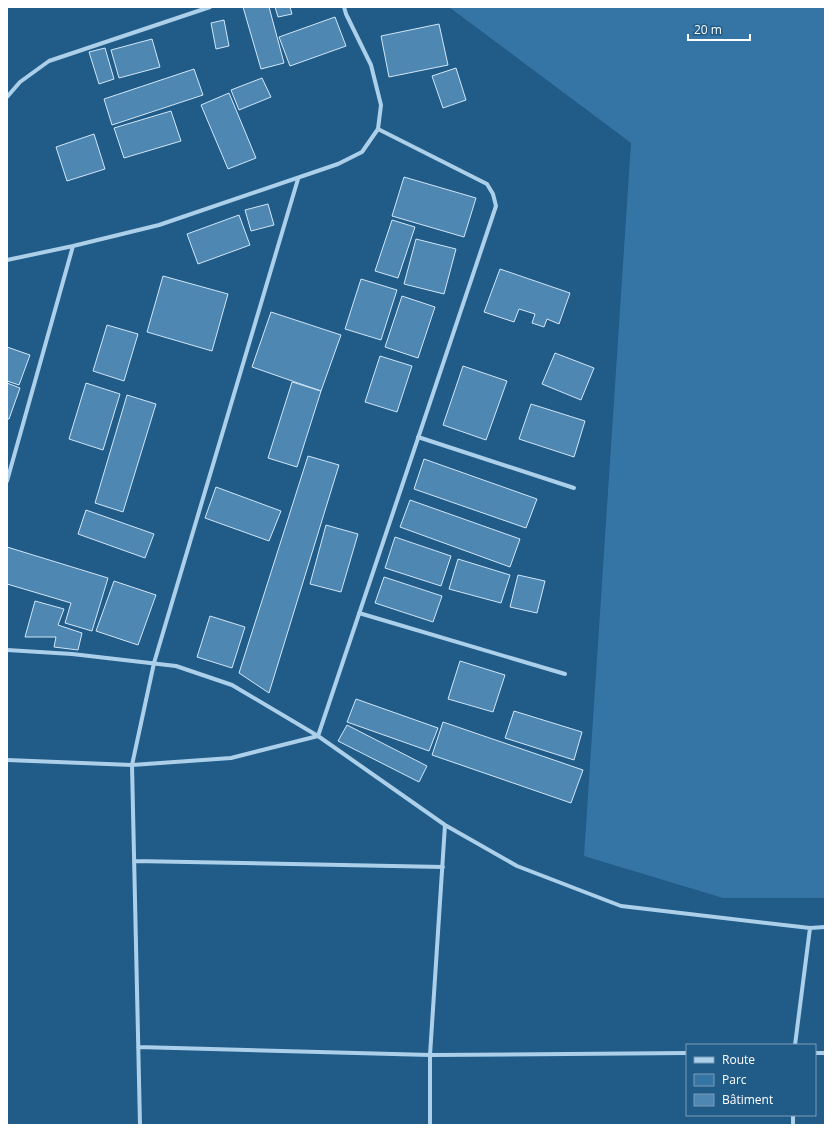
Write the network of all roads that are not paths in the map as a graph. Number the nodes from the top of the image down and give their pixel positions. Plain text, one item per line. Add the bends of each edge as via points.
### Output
1 (210, 7) edge
2 (344, 7) edge
3 (7, 97) edge
4 (378, 130) junction
5 (298, 179) junction
6 (73, 246) junction
7 (7, 260) edge
8 (418, 437) junction
9 (7, 481) edge
10 (574, 488) dead end
11 (359, 613) junction
12 (7, 650) edge
13 (154, 663) junction
14 (565, 674) dead end
15 (318, 736) junction
16 (7, 760) edge
17 (132, 765) junction
18 (445, 825) junction
19 (134, 861) junction
20 (442, 867) junction
21 (810, 928) junction
22 (825, 928) edge
23 (795, 1044) edge
24 (138, 1047) junction
25 (686, 1053) edge
26 (430, 1054) junction
27 (140, 1125) edge
28 (430, 1125) edge

1 - 3 street via 49,61 20,82
2 - 4 street via 371,65 381,105
4 - 5 street via 362,152
4 - 8 street via 487,184 496,206
5 - 6 street via 159,225
5 - 13 street
6 - 7 street
6 - 9 street
8 - 10 street
8 - 11 street
11 - 14 street
11 - 15 street
12 - 13 street
13 - 15 street via 176,666 232,685
13 - 17 street
15 - 17 street via 232,758
15 - 18 street
16 - 17 street
17 - 19 street
18 - 20 street
18 - 21 street via 517,866 621,906
19 - 20 street
19 - 24 street
20 - 26 street
21 - 22 street
21 - 23 street
24 - 26 street
24 - 27 street
25 - 26 street
26 - 28 street

